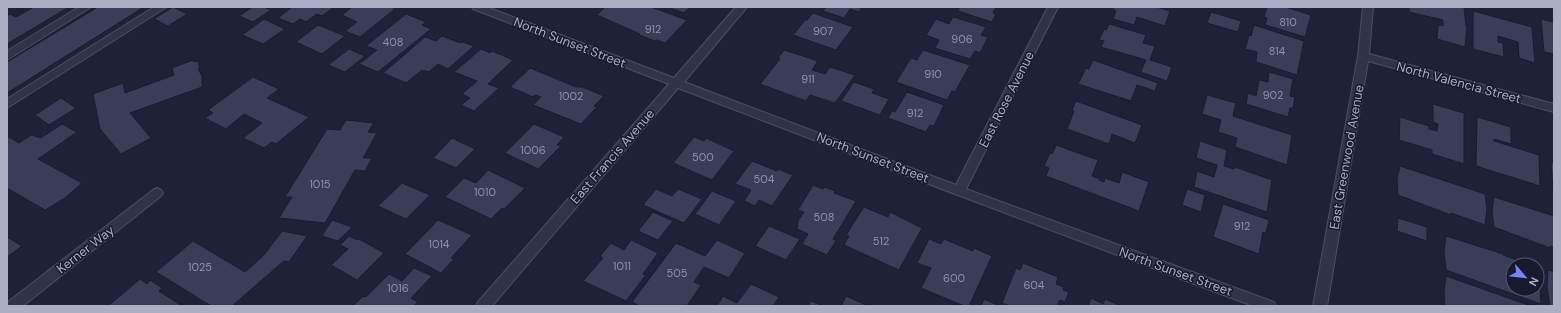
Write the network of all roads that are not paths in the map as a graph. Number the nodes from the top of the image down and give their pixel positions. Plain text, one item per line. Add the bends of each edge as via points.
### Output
1 (86, 7) edge
2 (477, 7) edge
3 (742, 7) edge
4 (1053, 7) edge
5 (1368, 7) edge
6 (160, 8) edge
7 (7, 56) edge
8 (1363, 56) junction
9 (676, 82) junction
10 (7, 104) edge
11 (1554, 108) edge
12 (959, 190) junction
13 (157, 193) dead end
14 (12, 306) edge
15 (483, 306) edge
16 (1269, 306) edge
17 (1320, 306) edge

1 - 7 street
2 - 9 street, North Sunset Street
3 - 9 street, East Francis Avenue
4 - 12 street, East Rose Avenue
5 - 8 street, East Greenwood Avenue
6 - 10 street
8 - 11 street, North Valencia Street
8 - 17 street, East Greenwood Avenue
9 - 12 street, North Sunset Street
9 - 15 street, East Francis Avenue
12 - 16 street, North Sunset Street
13 - 14 street, Kerner Way

